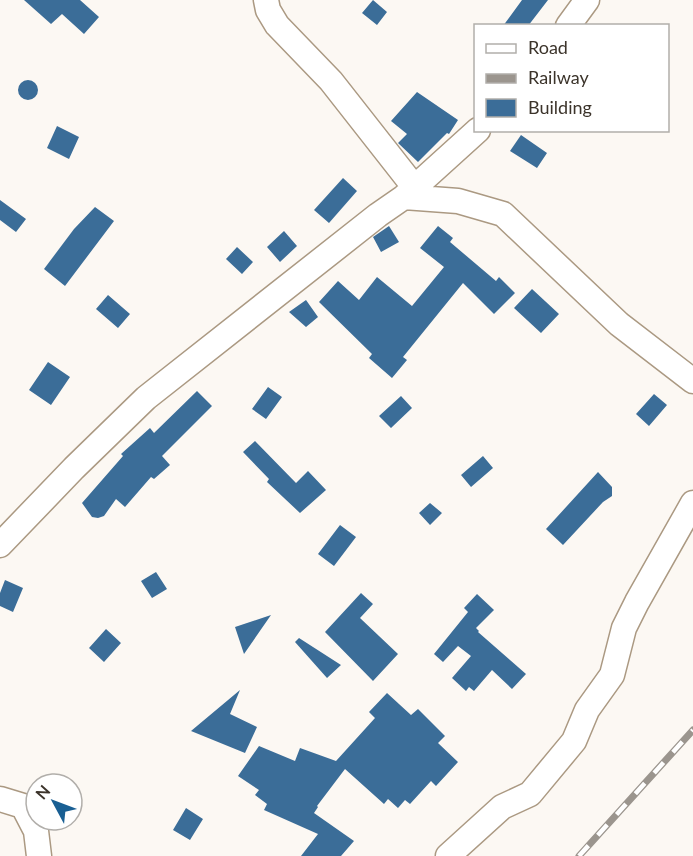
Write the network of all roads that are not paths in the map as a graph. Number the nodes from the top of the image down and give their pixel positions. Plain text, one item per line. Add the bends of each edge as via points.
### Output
1 (266, 0) edge
2 (587, 0) edge
3 (569, 24) edge
4 (476, 132) edge
5 (409, 192) junction
6 (693, 381) edge
7 (693, 503) edge
8 (0, 545) edge
9 (0, 799) edge
10 (39, 856) edge
11 (448, 856) edge

1 - 5 street via 277,25 332,81
2 - 3 street
4 - 5 street
5 - 6 street via 503,214 620,324
5 - 8 street via 146,398
7 - 11 street via 637,602 624,628 612,675 587,710 574,741 530,794 502,807
9 - 10 street via 23,806 36,831

